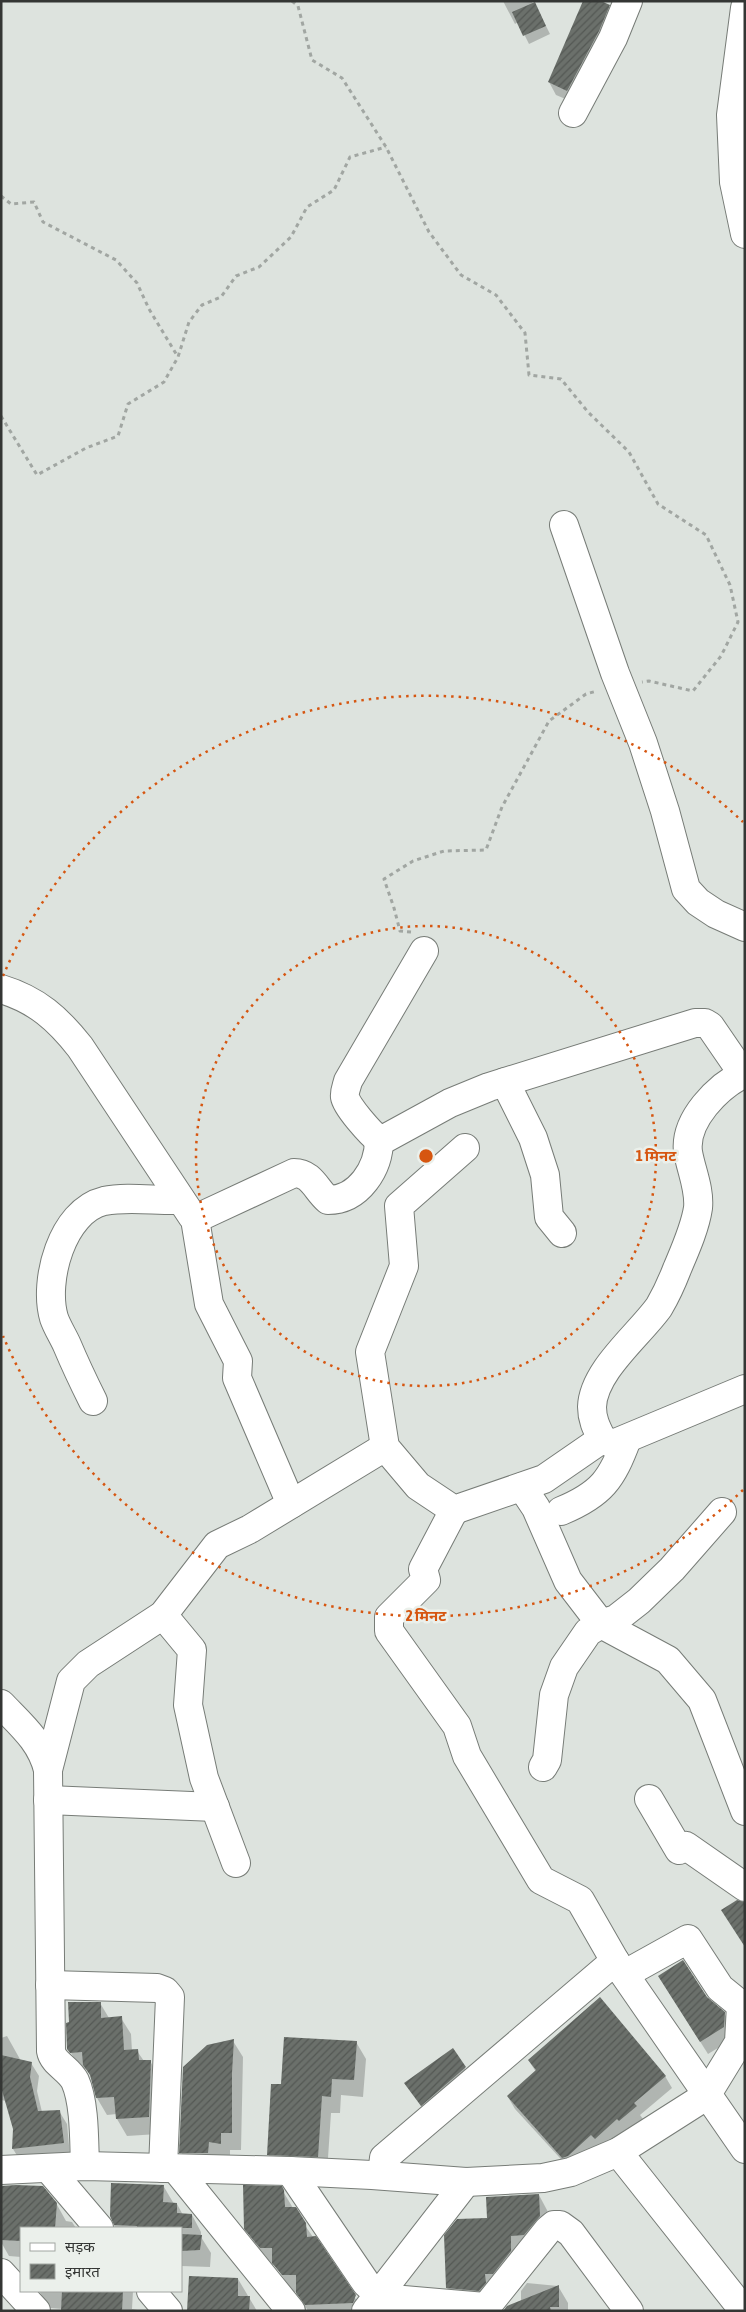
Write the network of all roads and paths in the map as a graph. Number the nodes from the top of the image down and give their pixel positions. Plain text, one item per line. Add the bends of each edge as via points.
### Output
1 (292, 1) edge
2 (628, 1) edge
3 (745, 8) edge
4 (573, 113) dead end
5 (386, 147) junction
6 (1, 196) edge
7 (745, 234) edge
8 (178, 357) junction
9 (1, 416) edge
10 (564, 525) dead end
11 (620, 686) junction
12 (745, 927) edge
13 (419, 942) joint
14 (1, 989) edge
15 (744, 1074) edge
16 (505, 1082) junction
17 (379, 1140) junction
18 (465, 1148) dead end
19 (188, 1209) junction
20 (562, 1233) dead end
21 (745, 1389) edge
22 (93, 1401) dead end
23 (615, 1439) junction
24 (385, 1447) junction
25 (522, 1487) junction
26 (291, 1504) junction
27 (454, 1510) junction
28 (561, 1511) dead end
29 (722, 1512) dead end
30 (163, 1615) junction
31 (601, 1624) junction
32 (1, 1704) edge
33 (543, 1768) dead end
34 (48, 1770) junction
35 (650, 1799) dead end
36 (48, 1800) junction
37 (215, 1807) junction
38 (745, 1811) edge
39 (236, 1864) dead end
40 (745, 1887) edge
41 (620, 1968) junction
42 (50, 1985) junction
43 (743, 2004) edge
44 (706, 2096) junction
45 (745, 2149) edge
46 (618, 2152) junction
47 (85, 2166) junction
48 (48, 2168) junction
49 (170, 2168) junction
50 (1, 2170) edge
51 (290, 2172) junction
52 (382, 2175) junction
53 (466, 2182) junction
54 (98, 2227) edge
55 (1, 2274) edge
56 (152, 2292) edge
57 (372, 2303) edge
58 (484, 2309) edge
59 (36, 2311) edge
60 (168, 2311) edge
61 (291, 2311) edge
62 (629, 2311) edge
63 (744, 2311) edge

1 - 5 path via 298,6 312,60 342,78
2 - 4 street via 609,46
3 - 7 street via 731,115 734,182
5 - 8 path via 350,157 334,190 307,208 291,237 259,267 236,276 221,297 202,305 189,322
5 - 11 path via 430,232 461,275 496,295 526,333 529,375 561,379 588,412 629,452 658,504 706,535 730,585 738,622 721,656 693,690 649,681
6 - 8 path via 12,204 34,202 43,222 116,260 137,282
8 - 9 path via 164,382 128,404 118,436 86,448 37,474
10 - 11 street
11 - 12 street via 654,776 686,889 716,914
11 - 13 path via 586,694 549,721 502,806 486,850 444,851 413,861 384,879 400,931
13 - 17 street via 348,1081 344,1096
14 - 19 street via 36,1004 59,1021
15 - 16 street via 710,1026 695,1023
15 - 23 street via 704,1107 691,1127 687,1138 688,1152 698,1207 694,1224 669,1289 597,1388 592,1406 594,1422
16 - 17 street via 450,1103
16 - 20 street via 533,1138 545,1175 549,1217
17 - 19 street via 379,1154 372,1173 349,1195 337,1200 328,1200 308,1176 294,1173
18 - 24 street via 399,1206 404,1266 370,1352
19 - 22 street via 104,1201 89,1207 68,1229 51,1281 50,1294 54,1318
19 - 26 street via 209,1304 238,1361 238,1378
21 - 23 street
23 - 25 street via 544,1479
23 - 28 street via 618,1462 603,1486
24 - 26 street
24 - 27 street via 418,1486
25 - 27 street
25 - 31 street via 536,1508 568,1581
26 - 30 street via 217,1545
27 - 41 street via 423,1569 426,1580 389,1617 389,1631 457,1726 467,1756 541,1880 580,1900
29 - 31 street via 639,1602 616,1620
30 - 34 street via 88,1664 71,1681
30 - 37 street via 192,1650 188,1706 204,1778
31 - 33 street via 588,1632 564,1667 554,1694 547,1760
31 - 38 street via 668,1660 702,1700
32 - 34 street via 36,1741
34 - 36 street
35 - 40 street via 680,1850 686,1846
36 - 37 street
36 - 42 street
37 - 39 street
41 - 43 street via 688,1939 720,1988
41 - 44 street
41 - 52 street via 384,2158
42 - 47 street via 51,2050 54,2059 69,2071 76,2085
42 - 49 street via 157,1988 170,1996
43 - 44 street via 739,2042
44 - 45 street
44 - 46 street
46 - 53 street via 571,2172 543,2178
46 - 63 street
47 - 48 street
47 - 49 street
48 - 50 street
48 - 54 street
49 - 51 street
49 - 61 street
51 - 52 street
51 - 57 street via 366,2283
52 - 53 street
53 - 57 street
55 - 59 street
56 - 60 street
57 - 58 street via 392,2299
58 - 62 street via 548,2230 560,2225 571,2233

